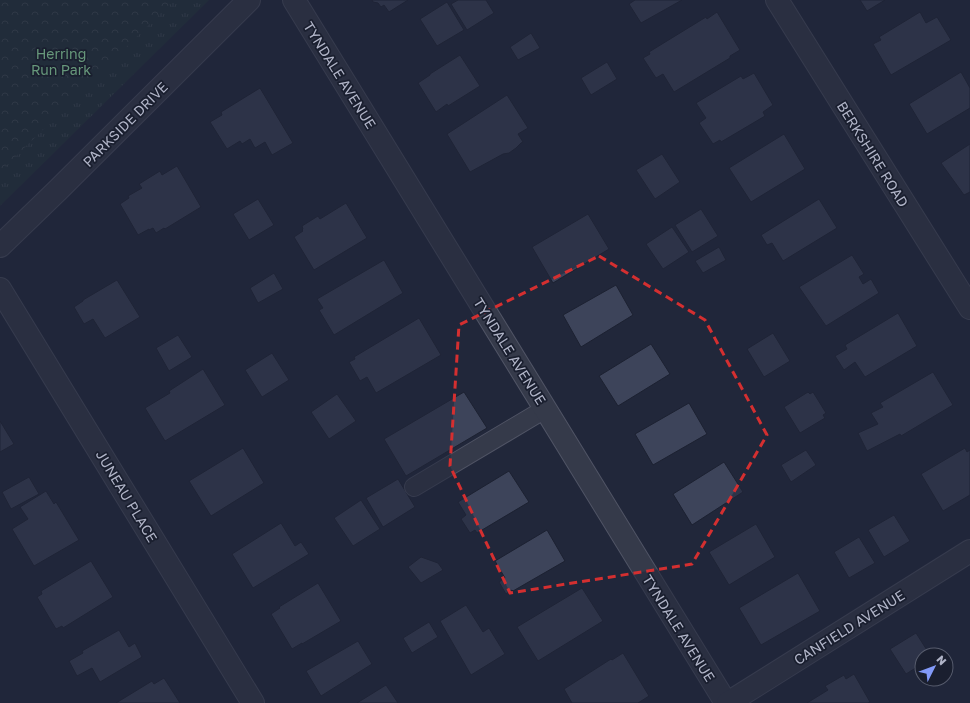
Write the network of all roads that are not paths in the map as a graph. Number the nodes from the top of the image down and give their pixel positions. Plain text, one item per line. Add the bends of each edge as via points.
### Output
1 (249, 0) edge
2 (294, 0) edge
3 (776, 0) edge
4 (0, 246) edge
5 (0, 289) edge
6 (970, 308) edge
7 (545, 409) junction
8 (414, 487) dead end
9 (970, 552) edge
10 (253, 703) edge
11 (727, 703) edge

1 - 4 street, PARKSIDE DRIVE
2 - 7 street, TYNDALE AVENUE
3 - 6 street, BERKSHIRE ROAD
5 - 10 street, JUNEAU PLACE
7 - 8 lane
7 - 11 street, TYNDALE AVENUE
9 - 11 street, CANFIELD AVENUE

